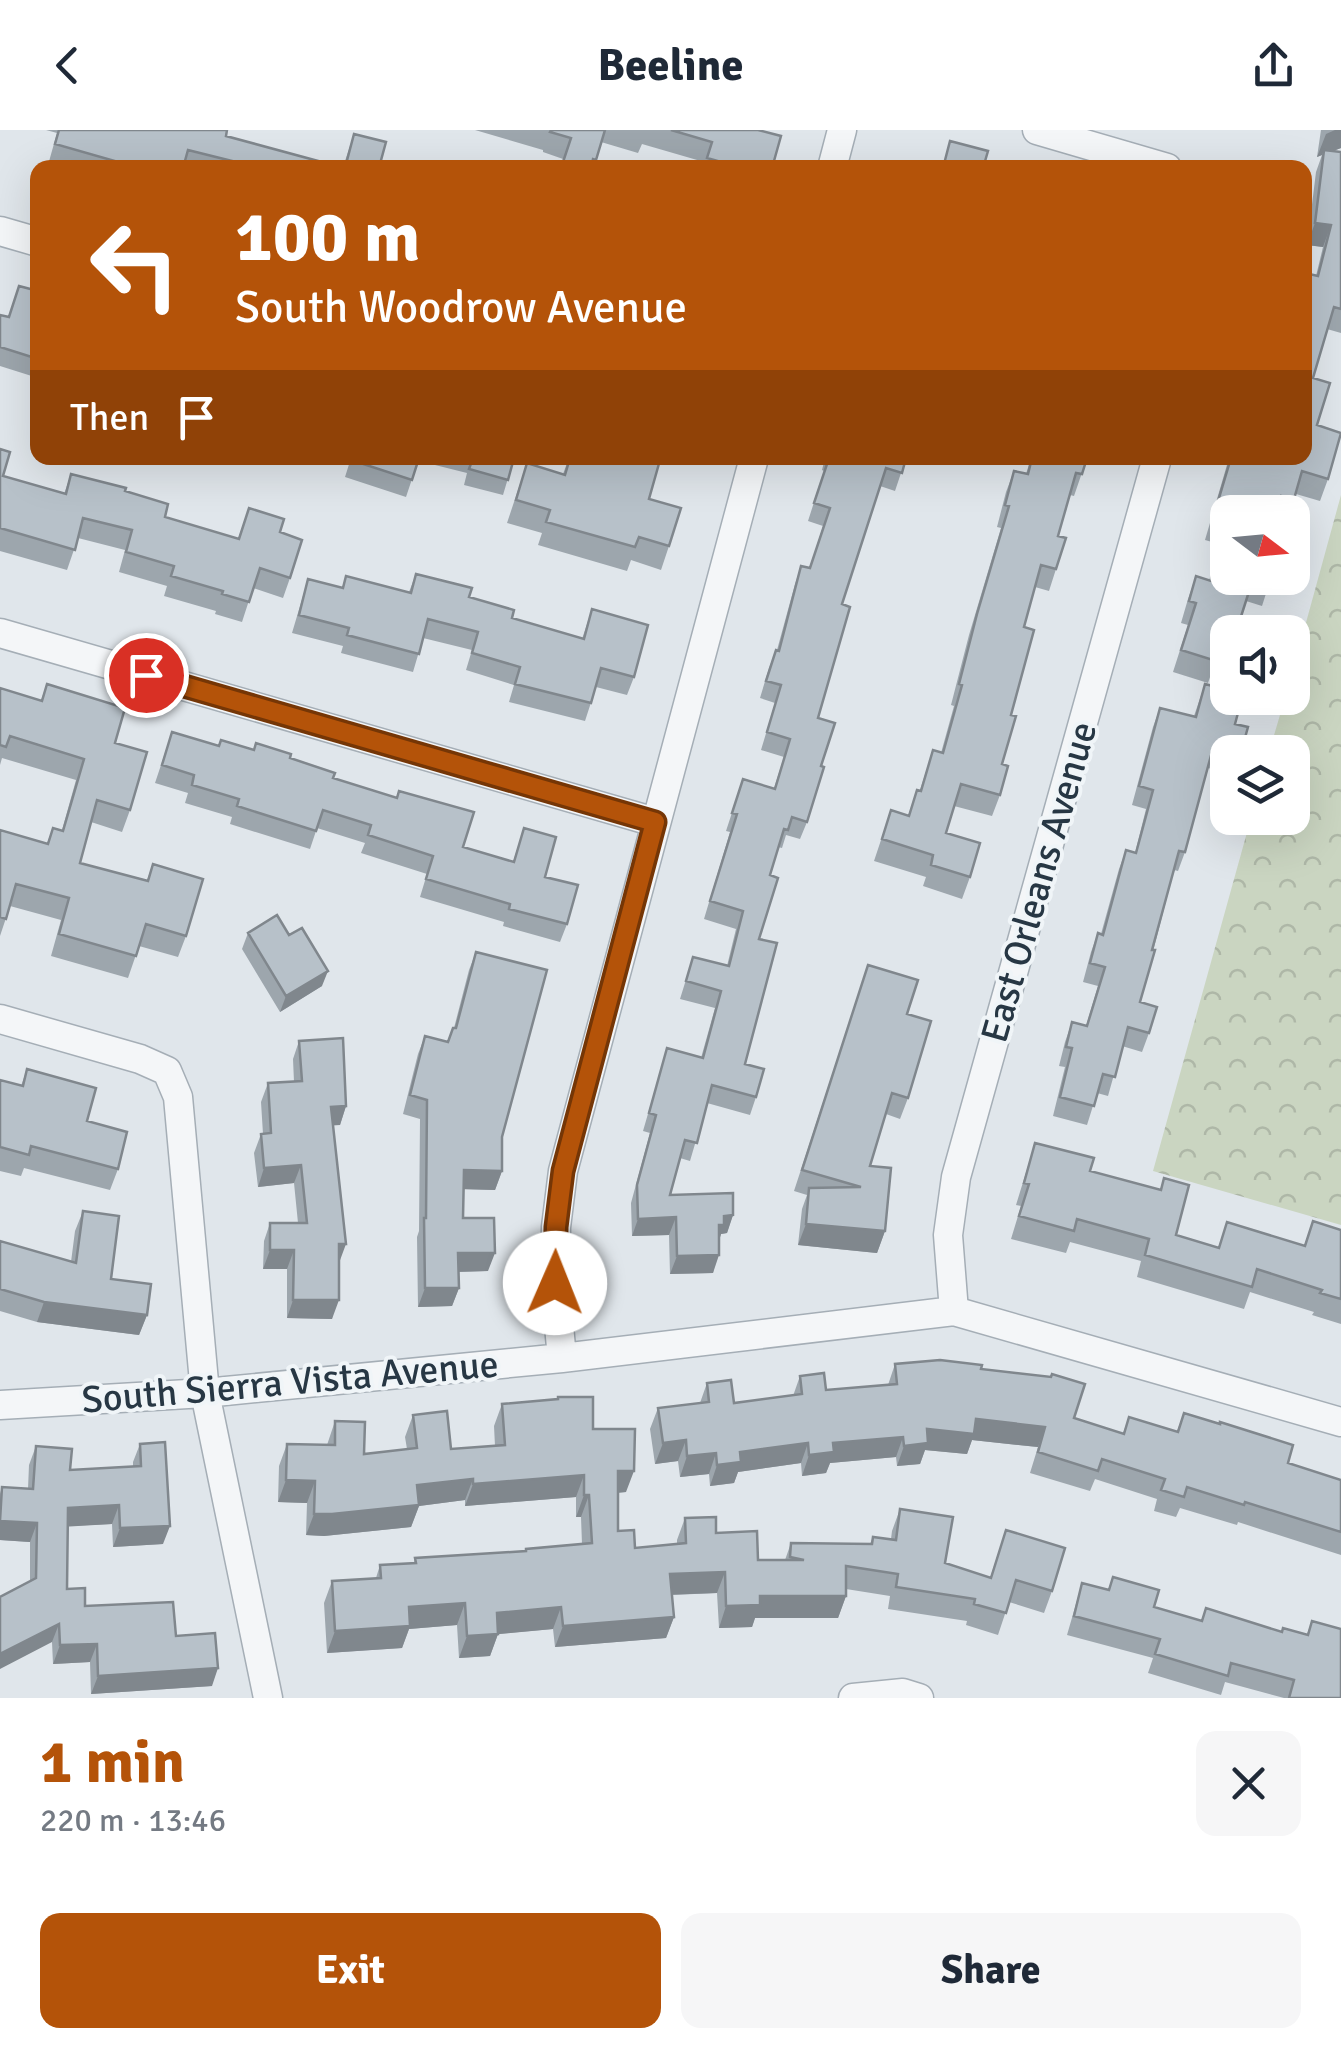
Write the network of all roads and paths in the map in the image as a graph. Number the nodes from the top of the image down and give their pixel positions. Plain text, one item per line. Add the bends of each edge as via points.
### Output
1 (842, 130) edge
2 (1037, 130) edge
3 (834, 160) edge
4 (1139, 160) edge
5 (0, 231) edge
6 (30, 240) edge
7 (752, 465) edge
8 (1156, 465) edge
9 (0, 632) edge
10 (655, 822) junction
11 (0, 1020) edge
12 (954, 1312) junction
13 (562, 1358) junction
14 (205, 1393) junction
15 (0, 1405) edge
16 (1341, 1422) edge
17 (268, 1698) edge
18 (853, 1698) edge
19 (919, 1698) edge

1 - 3 street
2 - 4 street
5 - 6 street
7 - 10 street
8 - 12 street, East Orleans Avenue via 956,1177 948,1234
9 - 10 street
10 - 13 street via 563,1171 555,1283
11 - 14 street via 166,1071 178,1097
12 - 13 street, South Sierra Vista Avenue
12 - 16 street, South Sierra Vista Avenue
13 - 14 street, South Sierra Vista Avenue
14 - 15 street, South Sierra Vista Avenue
14 - 17 street
18 - 19 street

